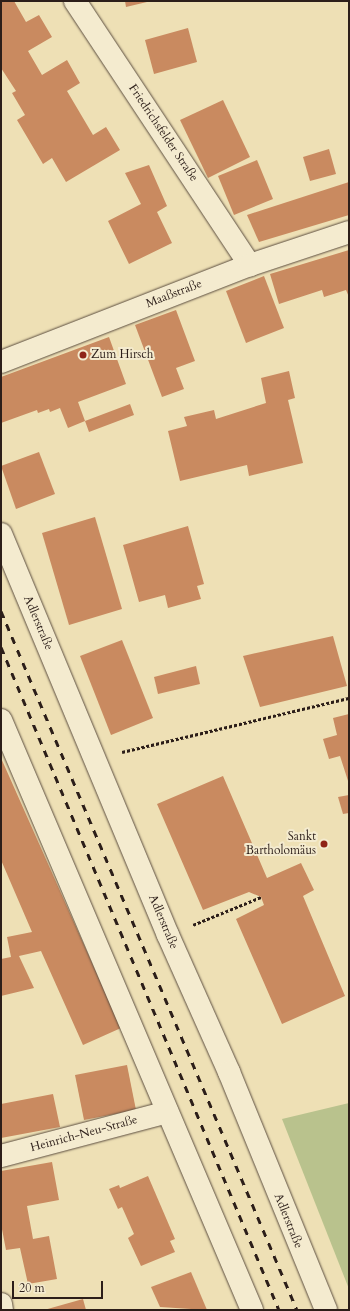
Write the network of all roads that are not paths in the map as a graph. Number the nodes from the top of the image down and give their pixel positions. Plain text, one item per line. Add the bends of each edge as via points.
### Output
1 (75, 1) edge
2 (349, 232) edge
3 (250, 265) junction
4 (1, 362) edge
5 (1, 534) edge
6 (1, 720) edge
7 (167, 1112) junction
8 (1, 1156) edge
9 (1, 1304) edge
10 (2, 1310) edge
11 (252, 1310) edge
12 (326, 1310) edge

1 - 3 street, Friedrichsfelder Straße
2 - 3 street, Maaßstraße
3 - 4 street, Maaßstraße
5 - 12 street, Adlerstraße via 168,935 229,1072
6 - 7 street
7 - 8 street, Heinrich-Neu-Straße
7 - 11 street
9 - 10 street

